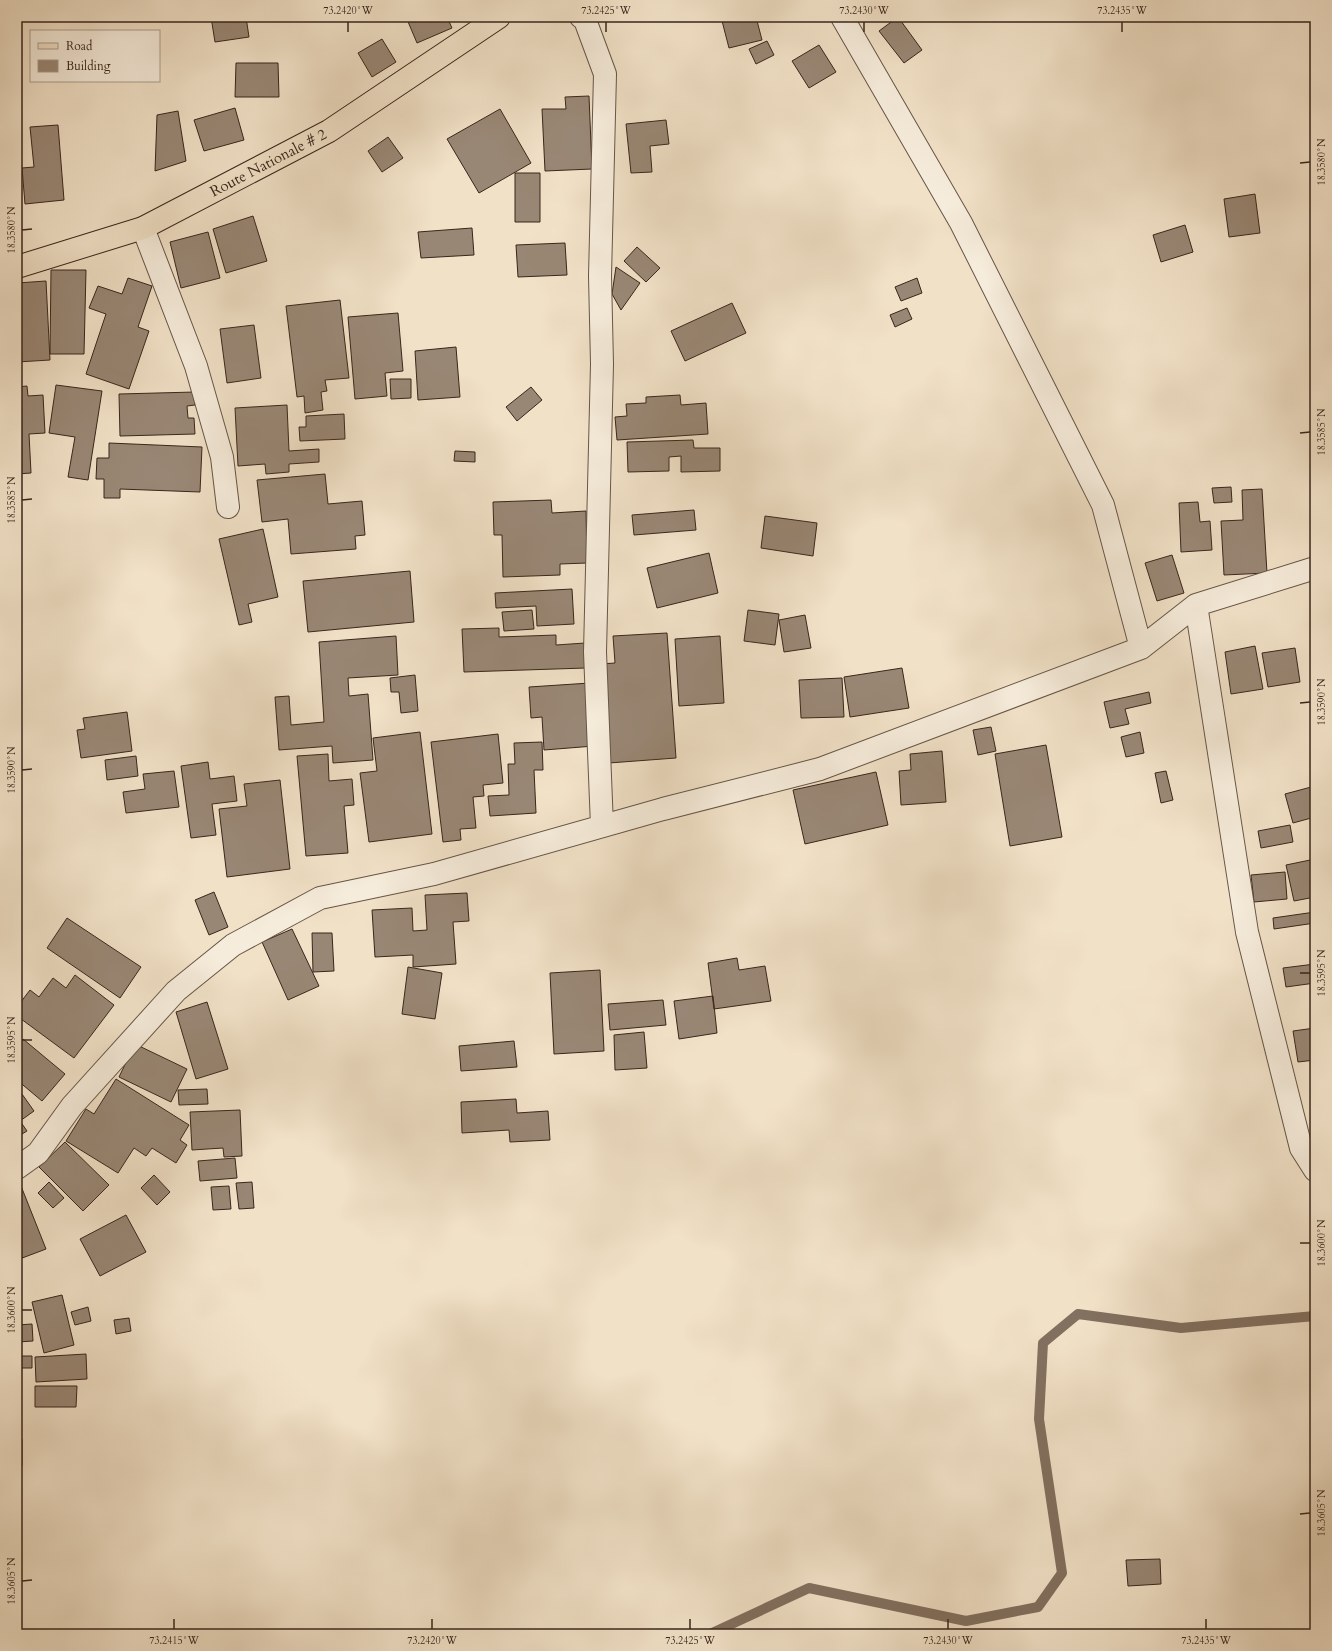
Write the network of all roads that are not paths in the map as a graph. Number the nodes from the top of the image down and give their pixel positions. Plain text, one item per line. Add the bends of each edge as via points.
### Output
1 (499, 17) edge
2 (581, 17) edge
3 (842, 17) edge
4 (143, 228) junction
5 (17, 267) edge
6 (228, 507) dead end
7 (1315, 568) edge
8 (1196, 605) junction
9 (1141, 648) junction
10 (602, 826) junction
11 (17, 1168) edge
12 (1315, 1170) edge

1 - 4 main road, Route Nationale # 2 via 329,131
2 - 10 street via 585,20 605,74 600,276 602,364 595,652
3 - 9 street via 961,223 1103,505
4 - 5 main road, Route Nationale # 2
4 - 6 street via 196,366 222,457
7 - 8 street
8 - 9 street
8 - 12 street via 1247,932 1301,1148
9 - 10 street via 820,769
10 - 11 street via 434,874 320,898 233,945 176,991 72,1106 38,1153

